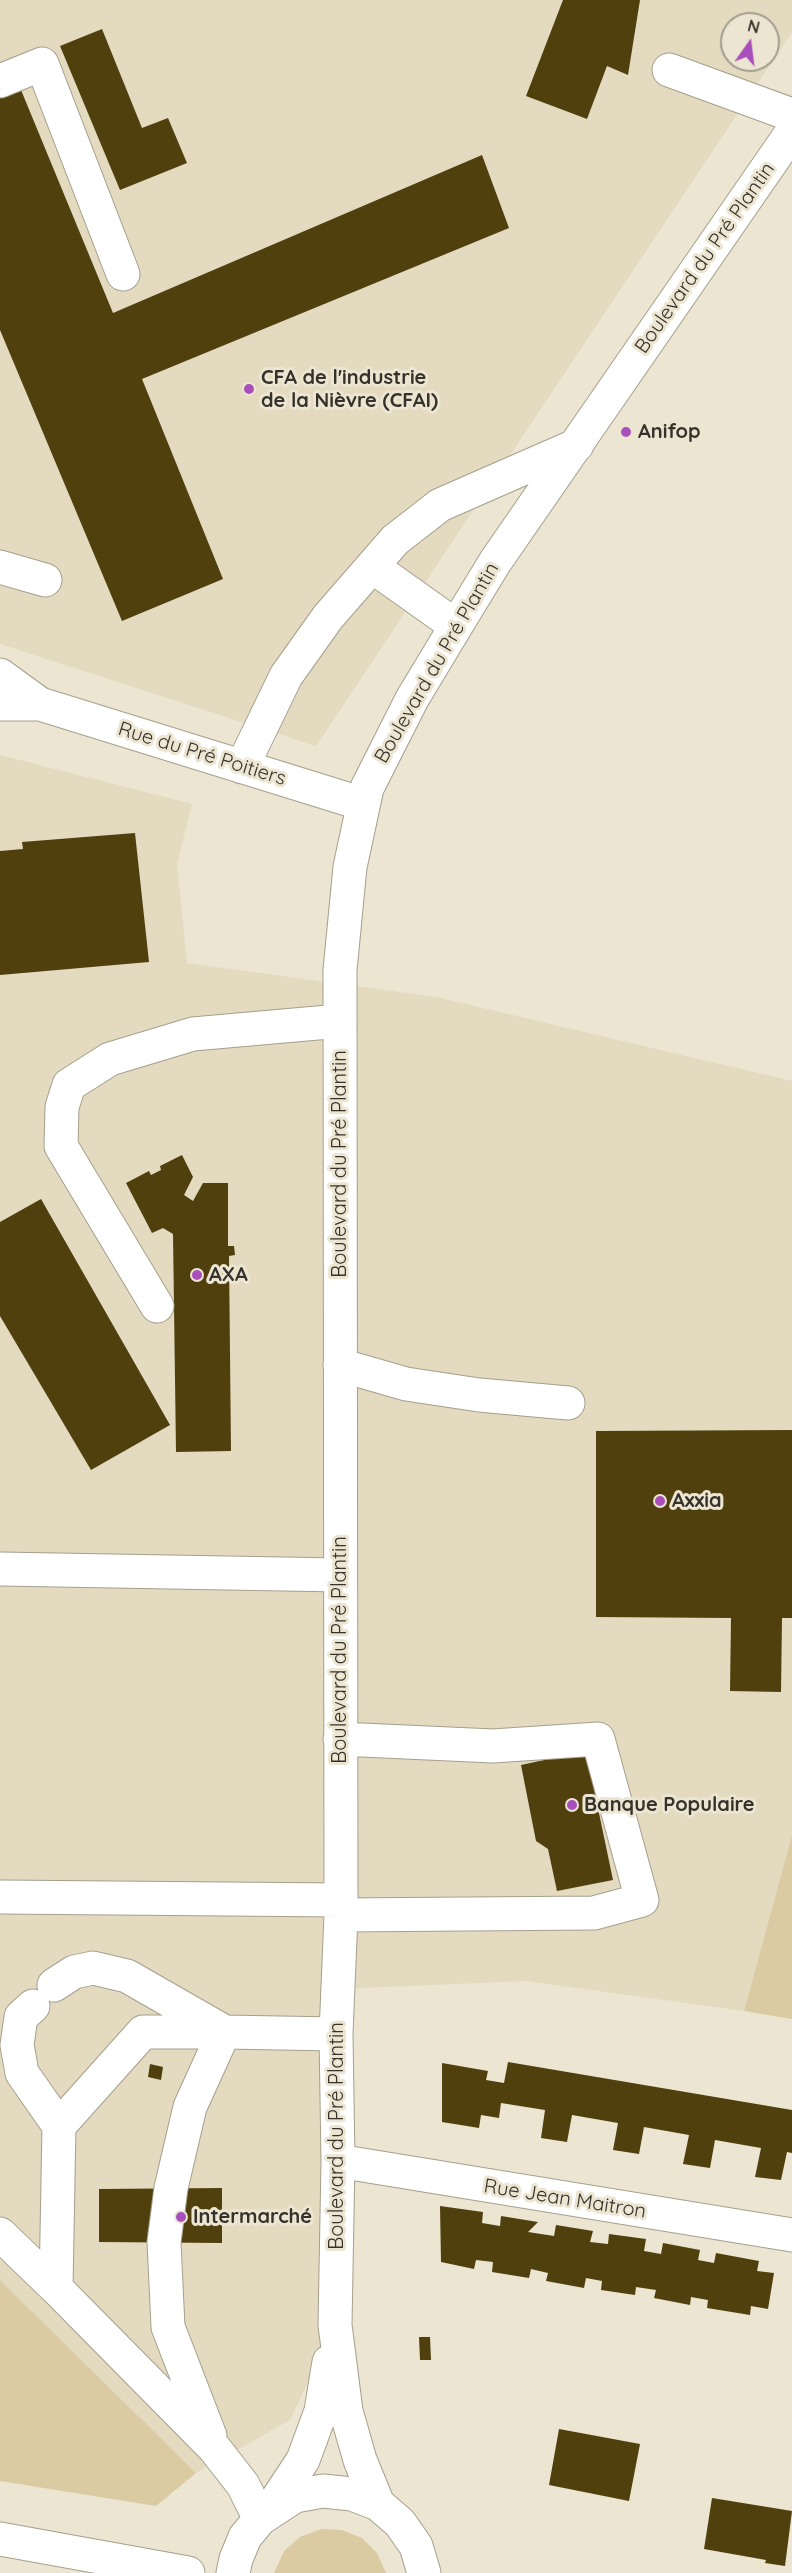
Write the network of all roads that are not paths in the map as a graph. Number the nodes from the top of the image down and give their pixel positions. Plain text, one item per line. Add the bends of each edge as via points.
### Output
1 (669, 70) dead end
2 (0, 81) edge
3 (792, 115) edge
4 (792, 132) edge
5 (123, 274) dead end
6 (577, 445) junction
7 (0, 567) edge
8 (373, 567) junction
9 (45, 579) dead end
10 (456, 626) junction
11 (0, 675) edge
12 (0, 704) edge
13 (40, 704) junction
14 (242, 767) junction
15 (363, 804) junction
16 (340, 1022) junction
17 (157, 1306) dead end
18 (340, 1365) junction
19 (568, 1403) dead end
20 (0, 1569) edge
21 (340, 1575) junction
22 (340, 1738) junction
23 (0, 1897) edge
24 (341, 1907) junction
25 (224, 2032) junction
26 (336, 2034) junction
27 (59, 2126) junction
28 (338, 2161) junction
29 (0, 2234) edge
30 (792, 2235) edge
31 (56, 2288) junction
32 (335, 2325) junction
33 (215, 2449) junction
34 (378, 2504) junction
35 (265, 2514) junction
36 (0, 2539) edge
37 (420, 2560) edge
38 (188, 2573) edge
39 (233, 2573) edge
40 (448, 2573) edge

1 - 3 street
2 - 5 street via 42,64
4 - 6 street, Boulevard du Pré Plantin
6 - 8 street via 440,505 395,540
6 - 10 street, Boulevard du Pré Plantin via 495,562
7 - 9 street
8 - 10 street
8 - 14 street via 328,617 286,676
10 - 15 street, Boulevard du Pré Plantin via 412,699 367,788
11 - 13 street, Rue du Pré Poitiers
12 - 13 street, Rue du Pré Poitiers
13 - 14 street, Rue du Pré Poitiers
14 - 15 street, Rue du Pré Poitiers
15 - 16 street, Boulevard du Pré Plantin via 350,867 340,970
16 - 17 street via 194,1034 110,1059 69,1085 62,1107 61,1146
16 - 18 street, Boulevard du Pré Plantin
18 - 19 street via 406,1384
18 - 21 street, Boulevard du Pré Plantin
20 - 21 street
21 - 22 street, Boulevard du Pré Plantin
22 - 24 street, Boulevard du Pré Plantin
22 - 24 street via 493,1746 598,1739 642,1900 594,1913
23 - 24 street
24 - 26 street, Boulevard du Pré Plantin
25 - 26 street
25 - 27 street via 143,2032
25 - 27 street via 127,1977 93,1968 74,1972 21,2018 17,2045 22,2073
25 - 33 street via 190,2107 171,2188 164,2242 168,2327
26 - 28 street, Boulevard du Pré Plantin
27 - 31 street
28 - 30 street, Rue Jean Maitron
28 - 32 street, Boulevard du Pré Plantin
29 - 31 street
31 - 33 street
32 - 34 street, Boulevard du Pré Plantin via 346,2411
32 - 35 street, Boulevard du Pré Plantin via 321,2411 303,2460
33 - 35 street
34 - 35 street via 352,2493 323,2491 295,2496
34 - 37 street via 400,2523
35 - 39 street, Boulevard du Pré Plantin via 245,2537
36 - 38 street
37 - 40 street

